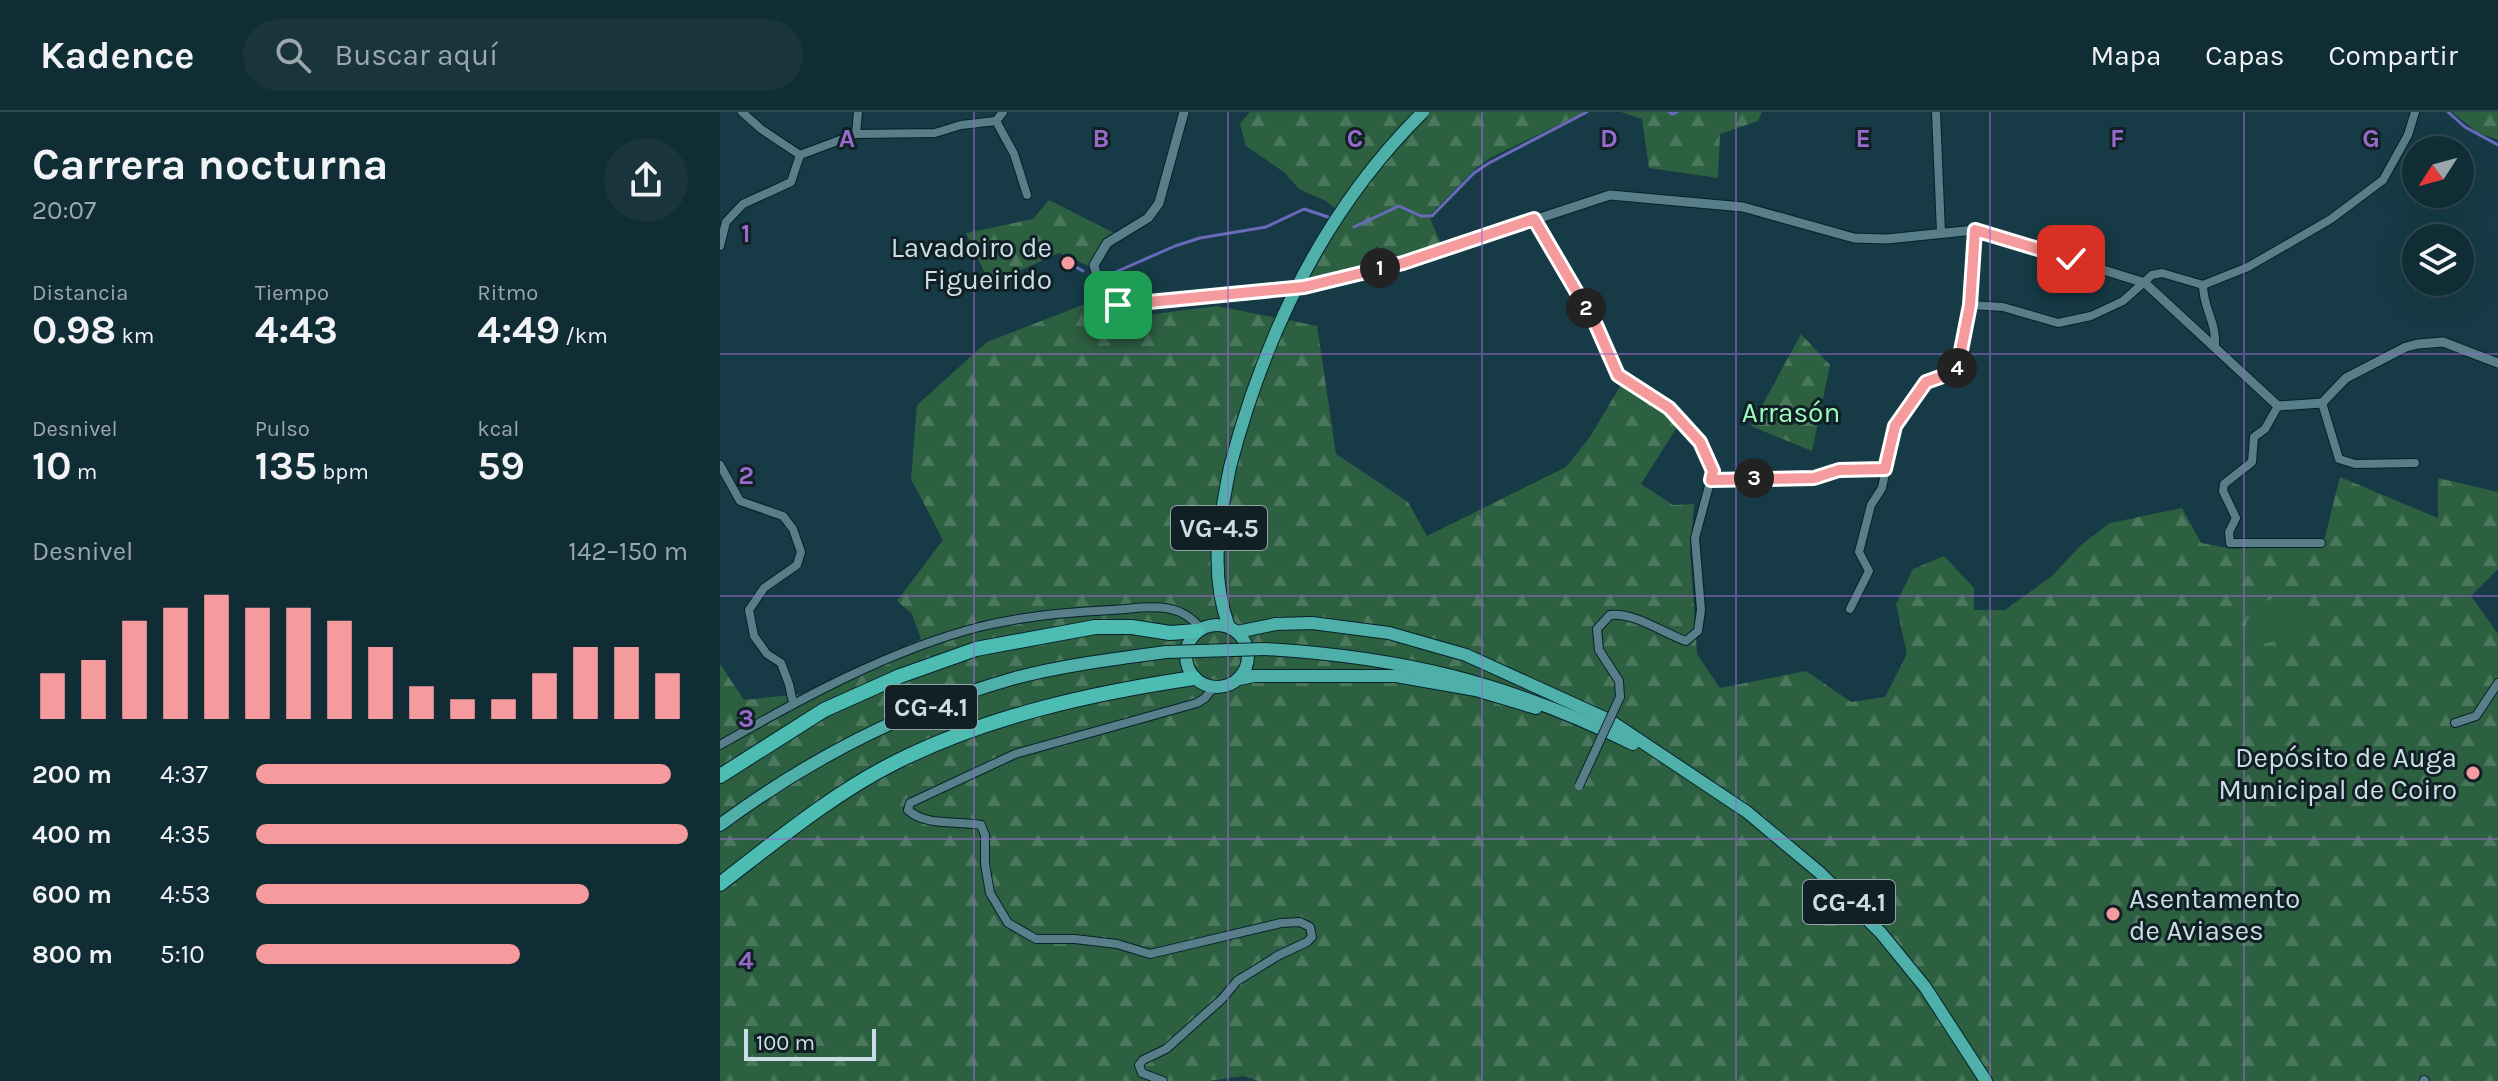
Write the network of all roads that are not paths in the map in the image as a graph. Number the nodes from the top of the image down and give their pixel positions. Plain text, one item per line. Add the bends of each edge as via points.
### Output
1 (742, 112) edge
2 (858, 112) edge
3 (1003, 112) edge
4 (1184, 112) edge
5 (1423, 112) edge
6 (1936, 112) edge
7 (2415, 112) edge
8 (996, 121) junction
9 (856, 134) junction
10 (800, 155) junction
11 (1027, 195) dead end
12 (1534, 219) junction
13 (724, 220) edge
14 (1975, 230) junction
15 (1941, 233) junction
16 (720, 246) edge
17 (2145, 283) junction
18 (2203, 285) junction
19 (1970, 305) junction
20 (2215, 347) junction
21 (2498, 363) edge
22 (2322, 403) junction
23 (2278, 406) junction
24 (2415, 463) dead end
25 (720, 465) edge
26 (1885, 469) junction
27 (1711, 480) junction
28 (2321, 543) dead end
29 (1218, 590) junction
30 (1850, 609) dead end
31 (1203, 629) junction
32 (1233, 630) junction
33 (1194, 678) junction
34 (1239, 679) junction
35 (2498, 683) edge
36 (1213, 688) junction
37 (793, 703) junction
38 (2455, 723) dead end
39 (1602, 728) junction
40 (720, 745) edge
41 (1672, 763) junction
42 (720, 776) edge
43 (1579, 786) dead end
44 (720, 825) edge
45 (720, 884) edge
46 (1163, 1081) edge
47 (1986, 1081) edge

1 - 10 street
2 - 9 street
3 - 8 street
4 - 12 street via 1159,203 1148,218 1107,243 1094,265 1100,288 1118,305 1304,287 1403,263
5 - 29 highway, VG-4.5, bridge via 1352,196 1299,280 1261,364 1230,467 1216,544
6 - 15 street
7 - 18 street via 2383,180 2331,219 2248,267
8 - 9 street via 935,133
8 - 11 street
9 - 10 street
10 - 13 street via 791,182 743,204
12 - 15 street via 1610,195 1743,207 1854,238
12 - 27 street via 1596,325 1618,375 1669,408 1700,442 1713,471
13 - 16 street
14 - 15 street
14 - 17 street
14 - 19 street
17 - 18 street via 2162,273
17 - 19 street via 2091,316 2058,323 2003,307
17 - 20 street
18 - 20 street via 2203,302 2217,329
19 - 26 street via 1957,371 1926,382 1895,426
20 - 23 street
21 - 22 street via 2443,342 2418,344 2346,378
22 - 23 street
22 - 24 street via 2339,459 2355,464
23 - 28 street via 2254,437 2252,462 2224,484 2236,518 2230,543
25 - 37 street via 740,501 783,516 801,552 797,565 764,588 749,610 754,636 781,663
26 - 27 street via 1839,470 1814,478
26 - 30 street via 1859,552 1869,571
27 - 43 street, bridge via 1695,538 1698,631 1686,641 1627,614 1610,615 1597,629 1599,650 1619,681 1620,697
29 - 31 highway
29 - 32 highway
31 - 32 highway
31 - 33 highway via 1190,639 1185,659
31 - 37 street via 1191,615 1172,608 1049,613 978,627 906,652
31 - 42 highway via 1170,633 1095,627 976,649 824,710
32 - 34 highway via 1248,655
32 - 41 highway via 1312,623 1389,633 1466,655 1609,720
33 - 36 highway
33 - 45 highway via 980,725 895,763 828,804
34 - 36 highway
34 - 39 highway via 1396,676 1476,690
35 - 38 street via 2476,716
36 - 46 street via 1197,703 1015,754 910,803 908,810 936,820 981,825 990,893 1008,923 1036,939 1117,944 1150,954 1281,923 1310,927 1307,942 1237,981 1166,1049 1143,1060 1142,1073
37 - 40 street
39 - 41 highway, CG-4.1
39 - 44 highway, CG-4.1, bridge via 1495,686 1414,665 1265,649 1166,652 1016,678 953,698 807,766
41 - 47 highway, CG-4.1 via 1747,812 1881,933 1925,987

